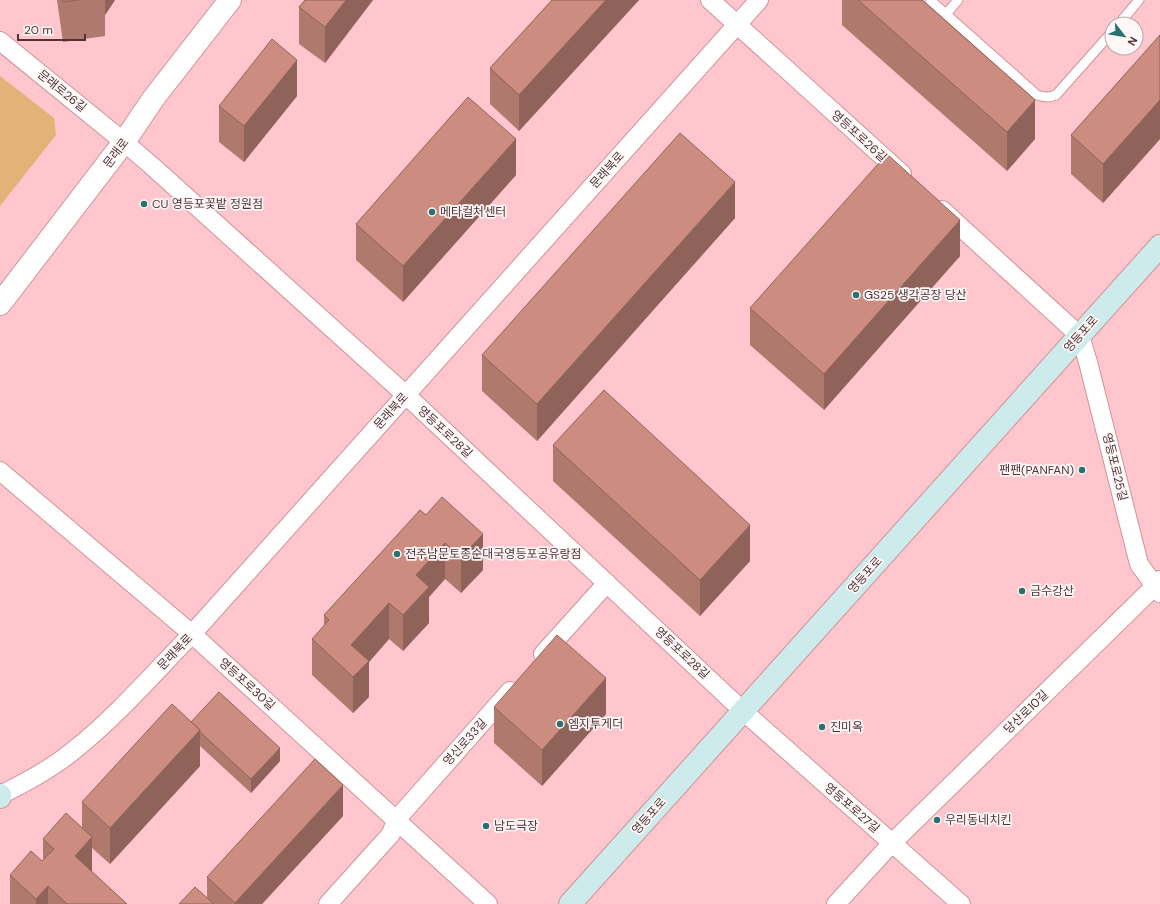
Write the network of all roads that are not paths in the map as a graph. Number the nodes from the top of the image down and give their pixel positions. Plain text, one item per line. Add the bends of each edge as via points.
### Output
1 (230, 0) edge
2 (710, 0) edge
3 (759, 0) edge
4 (930, 0) edge
5 (958, 0) edge
6 (1139, 0) edge
7 (946, 14) junction
8 (1126, 16) edge
9 (737, 25) junction
10 (0, 41) edge
11 (1104, 41) edge
12 (124, 142) junction
13 (914, 185) edge
14 (932, 202) edge
15 (1160, 246) edge
16 (0, 304) edge
17 (1080, 336) junction
18 (406, 395) junction
19 (0, 471) edge
20 (607, 583) junction
21 (1158, 586) edge
22 (192, 634) junction
23 (743, 711) junction
24 (0, 796) edge
25 (396, 820) junction
26 (892, 843) junction
27 (328, 904) edge
28 (488, 904) edge
29 (570, 904) edge
30 (836, 904) edge
31 (962, 904) edge

1 - 12 street, 문래로
2 - 9 street, 영등포로26길
3 - 9 street, 문래북로
4 - 7 lane
5 - 7 lane
6 - 8 lane
7 - 11 lane via 1037,95 1044,97 1056,95
9 - 13 street, 영등포로26길
9 - 18 street, 문래북로
10 - 12 street, 문래로26길
12 - 16 street, 문래로
12 - 18 street, 영등포로28길
14 - 17 street
15 - 17 main road, 영등포로
17 - 21 street, 영등포로25길 via 1139,564
17 - 23 main road, 영등포로
18 - 20 street, 영등포로28길
18 - 22 street, 문래북로
19 - 22 street, 영등포로30길
20 - 23 street, 영등포로28길
20 - 25 street, 영신로33길
21 - 26 street, 당산로10길
22 - 24 street, 문래북로 via 121,708 73,752
22 - 25 street, 영등포로30길
23 - 26 street, 영등포로27길
23 - 29 main road, 영등포로
25 - 27 street, 영신로33길 via 391,834
25 - 28 street, 영등포로30길
26 - 30 street, 당산로10길
26 - 31 street, 영등포로27길

